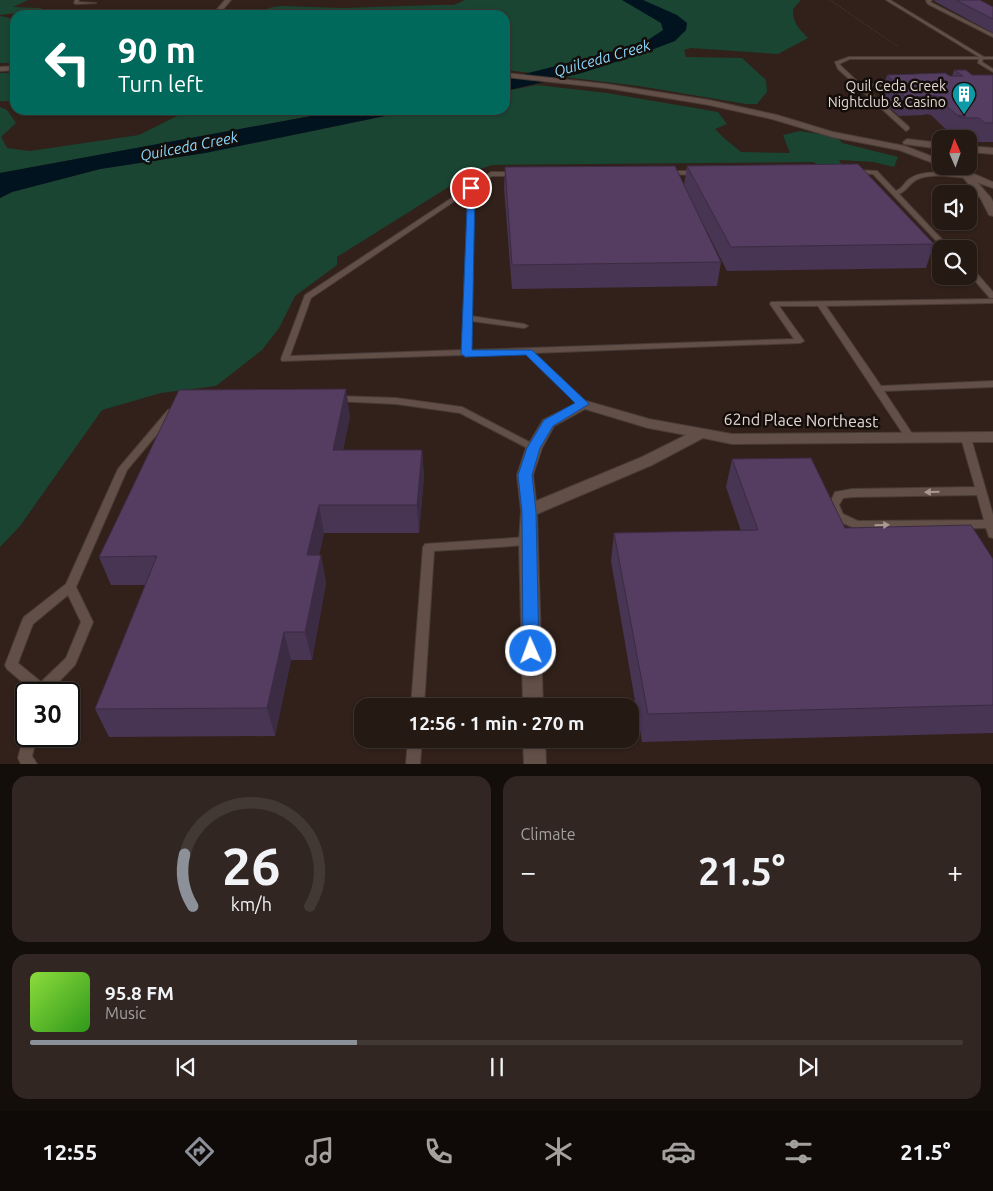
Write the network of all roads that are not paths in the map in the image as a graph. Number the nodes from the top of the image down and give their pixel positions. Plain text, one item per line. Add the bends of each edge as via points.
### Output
1 (77, 0) edge
2 (228, 0) edge
3 (888, 0) edge
4 (930, 0) edge
5 (94, 3) dead end
6 (219, 10) edge
7 (993, 36) edge
8 (982, 57) junction
9 (993, 58) edge
10 (993, 71) edge
11 (510, 76) edge
12 (902, 84) edge
13 (859, 85) junction
14 (774, 117) junction
15 (906, 129) dead end
16 (932, 145) edge
17 (978, 150) edge
18 (993, 151) edge
19 (932, 159) edge
20 (846, 172) edge
21 (659, 173) edge
22 (708, 173) edge
23 (521, 174) edge
24 (967, 176) junction
25 (993, 185) edge
26 (471, 188) junction
27 (896, 193) junction
28 (993, 213) edge
29 (940, 240) edge
30 (977, 279) edge
31 (993, 296) edge
32 (993, 301) edge
33 (820, 303) junction
34 (467, 318) junction
35 (524, 326) dead end
36 (528, 352) junction
37 (466, 354) junction
38 (993, 384) edge
39 (878, 390) junction
40 (326, 399) edge
41 (583, 404) junction
42 (181, 408) edge
43 (702, 433) junction
44 (993, 437) edge
45 (910, 438) junction
46 (966, 438) junction
47 (534, 448) junction
48 (981, 491) junction
49 (529, 512) junction
50 (992, 529) edge
51 (528, 541) junction
52 (70, 587) junction
53 (29, 682) edge
54 (51, 682) edge
55 (418, 698) edge
56 (533, 698) edge
57 (28, 747) edge
58 (414, 748) edge
59 (534, 748) edge
60 (30, 764) edge
61 (413, 764) edge
62 (535, 764) edge

1 - 5 lane via 76,3
2 - 6 street
3 - 8 lane
4 - 7 lane via 929,3
8 - 9 lane
8 - 10 lane via 980,62
8 - 13 lane via 840,60 840,68
11 - 14 street via 646,93
12 - 13 lane
13 - 15 lane
14 - 16 street
14 - 19 street via 914,151
17 - 18 street
20 - 27 lane via 875,172
21 - 22 lane
23 - 26 lane via 492,174
24 - 25 street
24 - 27 lane via 921,176 913,179 905,190
24 - 28 street via 986,198
26 - 34 lane
26 - 37 lane via 308,297 285,359
27 - 29 lane
30 - 31 lane
32 - 33 lane
33 - 36 lane via 774,304 800,341
33 - 39 lane
34 - 35 lane
34 - 37 lane
36 - 37 lane
36 - 41 lane
38 - 39 lane
39 - 45 lane
40 - 47 lane via 396,400 462,410
41 - 43 street, 62nd Place Northeast via 648,423
41 - 47 street via 548,423
42 - 52 lane via 173,410 123,469
43 - 45 street, 62nd Place Northeast via 732,439
43 - 49 street via 648,461
44 - 46 street, 62nd Place Northeast
45 - 46 street, 62nd Place Northeast
46 - 48 lane
47 - 49 street via 525,475
48 - 50 lane
48 -> 50 lane via 852,493 839,495 834,505 839,517 857,525
49 - 51 street
51 - 55 lane via 429,547
51 - 56 street
52 - 53 lane via 28,621 11,666
52 - 54 lane via 87,622 71,662
57 - 60 lane via 25,758
58 - 61 lane
59 - 62 street

